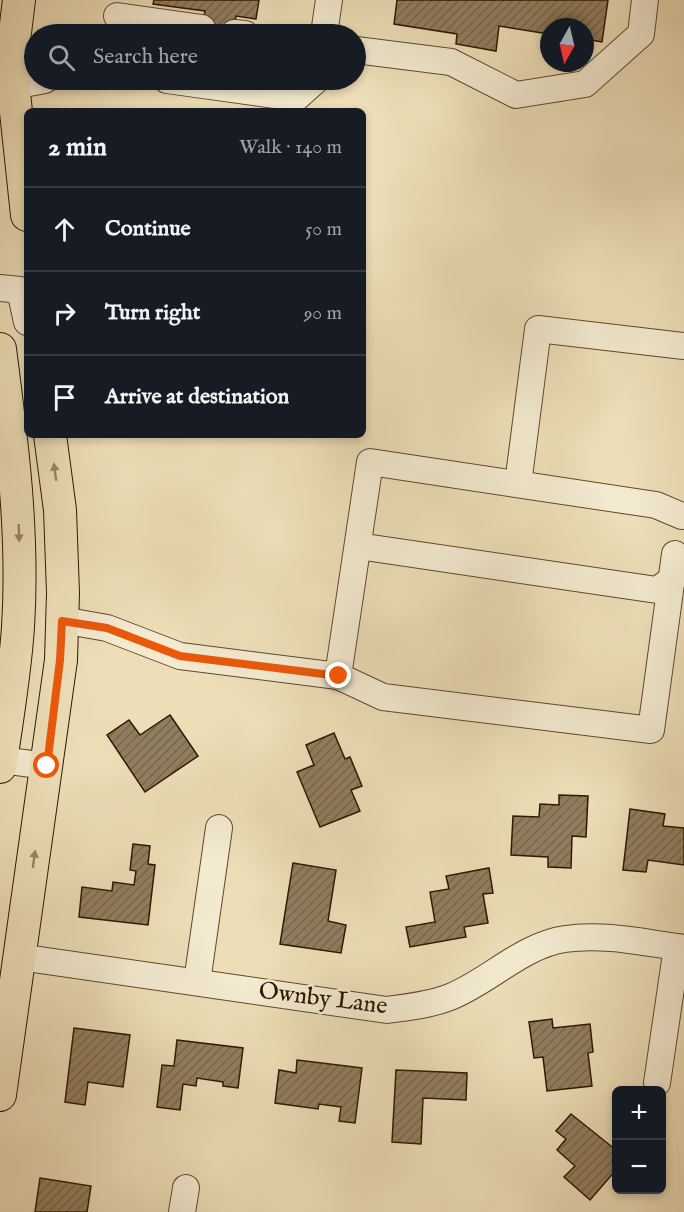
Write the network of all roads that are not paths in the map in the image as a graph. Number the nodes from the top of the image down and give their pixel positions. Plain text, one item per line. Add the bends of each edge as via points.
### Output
1 (19, 0) edge
2 (329, 0) edge
3 (645, 0) edge
4 (116, 17) edge
5 (171, 24) edge
6 (325, 24) edge
7 (366, 51) edge
8 (24, 84) edge
9 (13, 86) junction
10 (239, 90) edge
11 (305, 90) edge
12 (24, 187) edge
13 (0, 288) edge
14 (24, 308) edge
15 (684, 346) edge
16 (0, 350) edge
17 (50, 438) edge
18 (518, 484) junction
19 (683, 509) edge
20 (358, 546) junction
21 (678, 563) edge
22 (62, 621) junction
23 (339, 676) junction
24 (0, 762) edge
25 (47, 766) junction
26 (219, 828) dead end
27 (680, 947) edge
28 (19, 957) junction
29 (197, 982) junction
30 (657, 1083) dead end
31 (0, 1095) edge

1 - 9 main road via 11,65
2 - 6 street
3 - 7 street via 640,34 585,84 516,95 452,62
4 - 5 street
8 - 9 street
9 - 12 main road
10 - 11 street via 296,98
13 - 14 street via 20,290
15 - 18 street via 537,329
16 -> 24 main road via 15,465 19,536 18,627
22 -> 17 main road via 60,510
18 - 19 street
18 - 20 street via 370,462
19 - 21 street
20 - 21 street via 657,590
20 - 23 street
21 - 23 street via 651,730 383,697
22 - 23 street via 107,628 180,656
22 - 25 main road
24 - 25 street
28 -> 25 main road
26 - 29 street
27 - 29 street, Ownby Lane via 616,939 565,939 543,945 452,997 387,1010
27 - 30 street
28 - 29 street, Ownby Lane
28 - 31 main road

